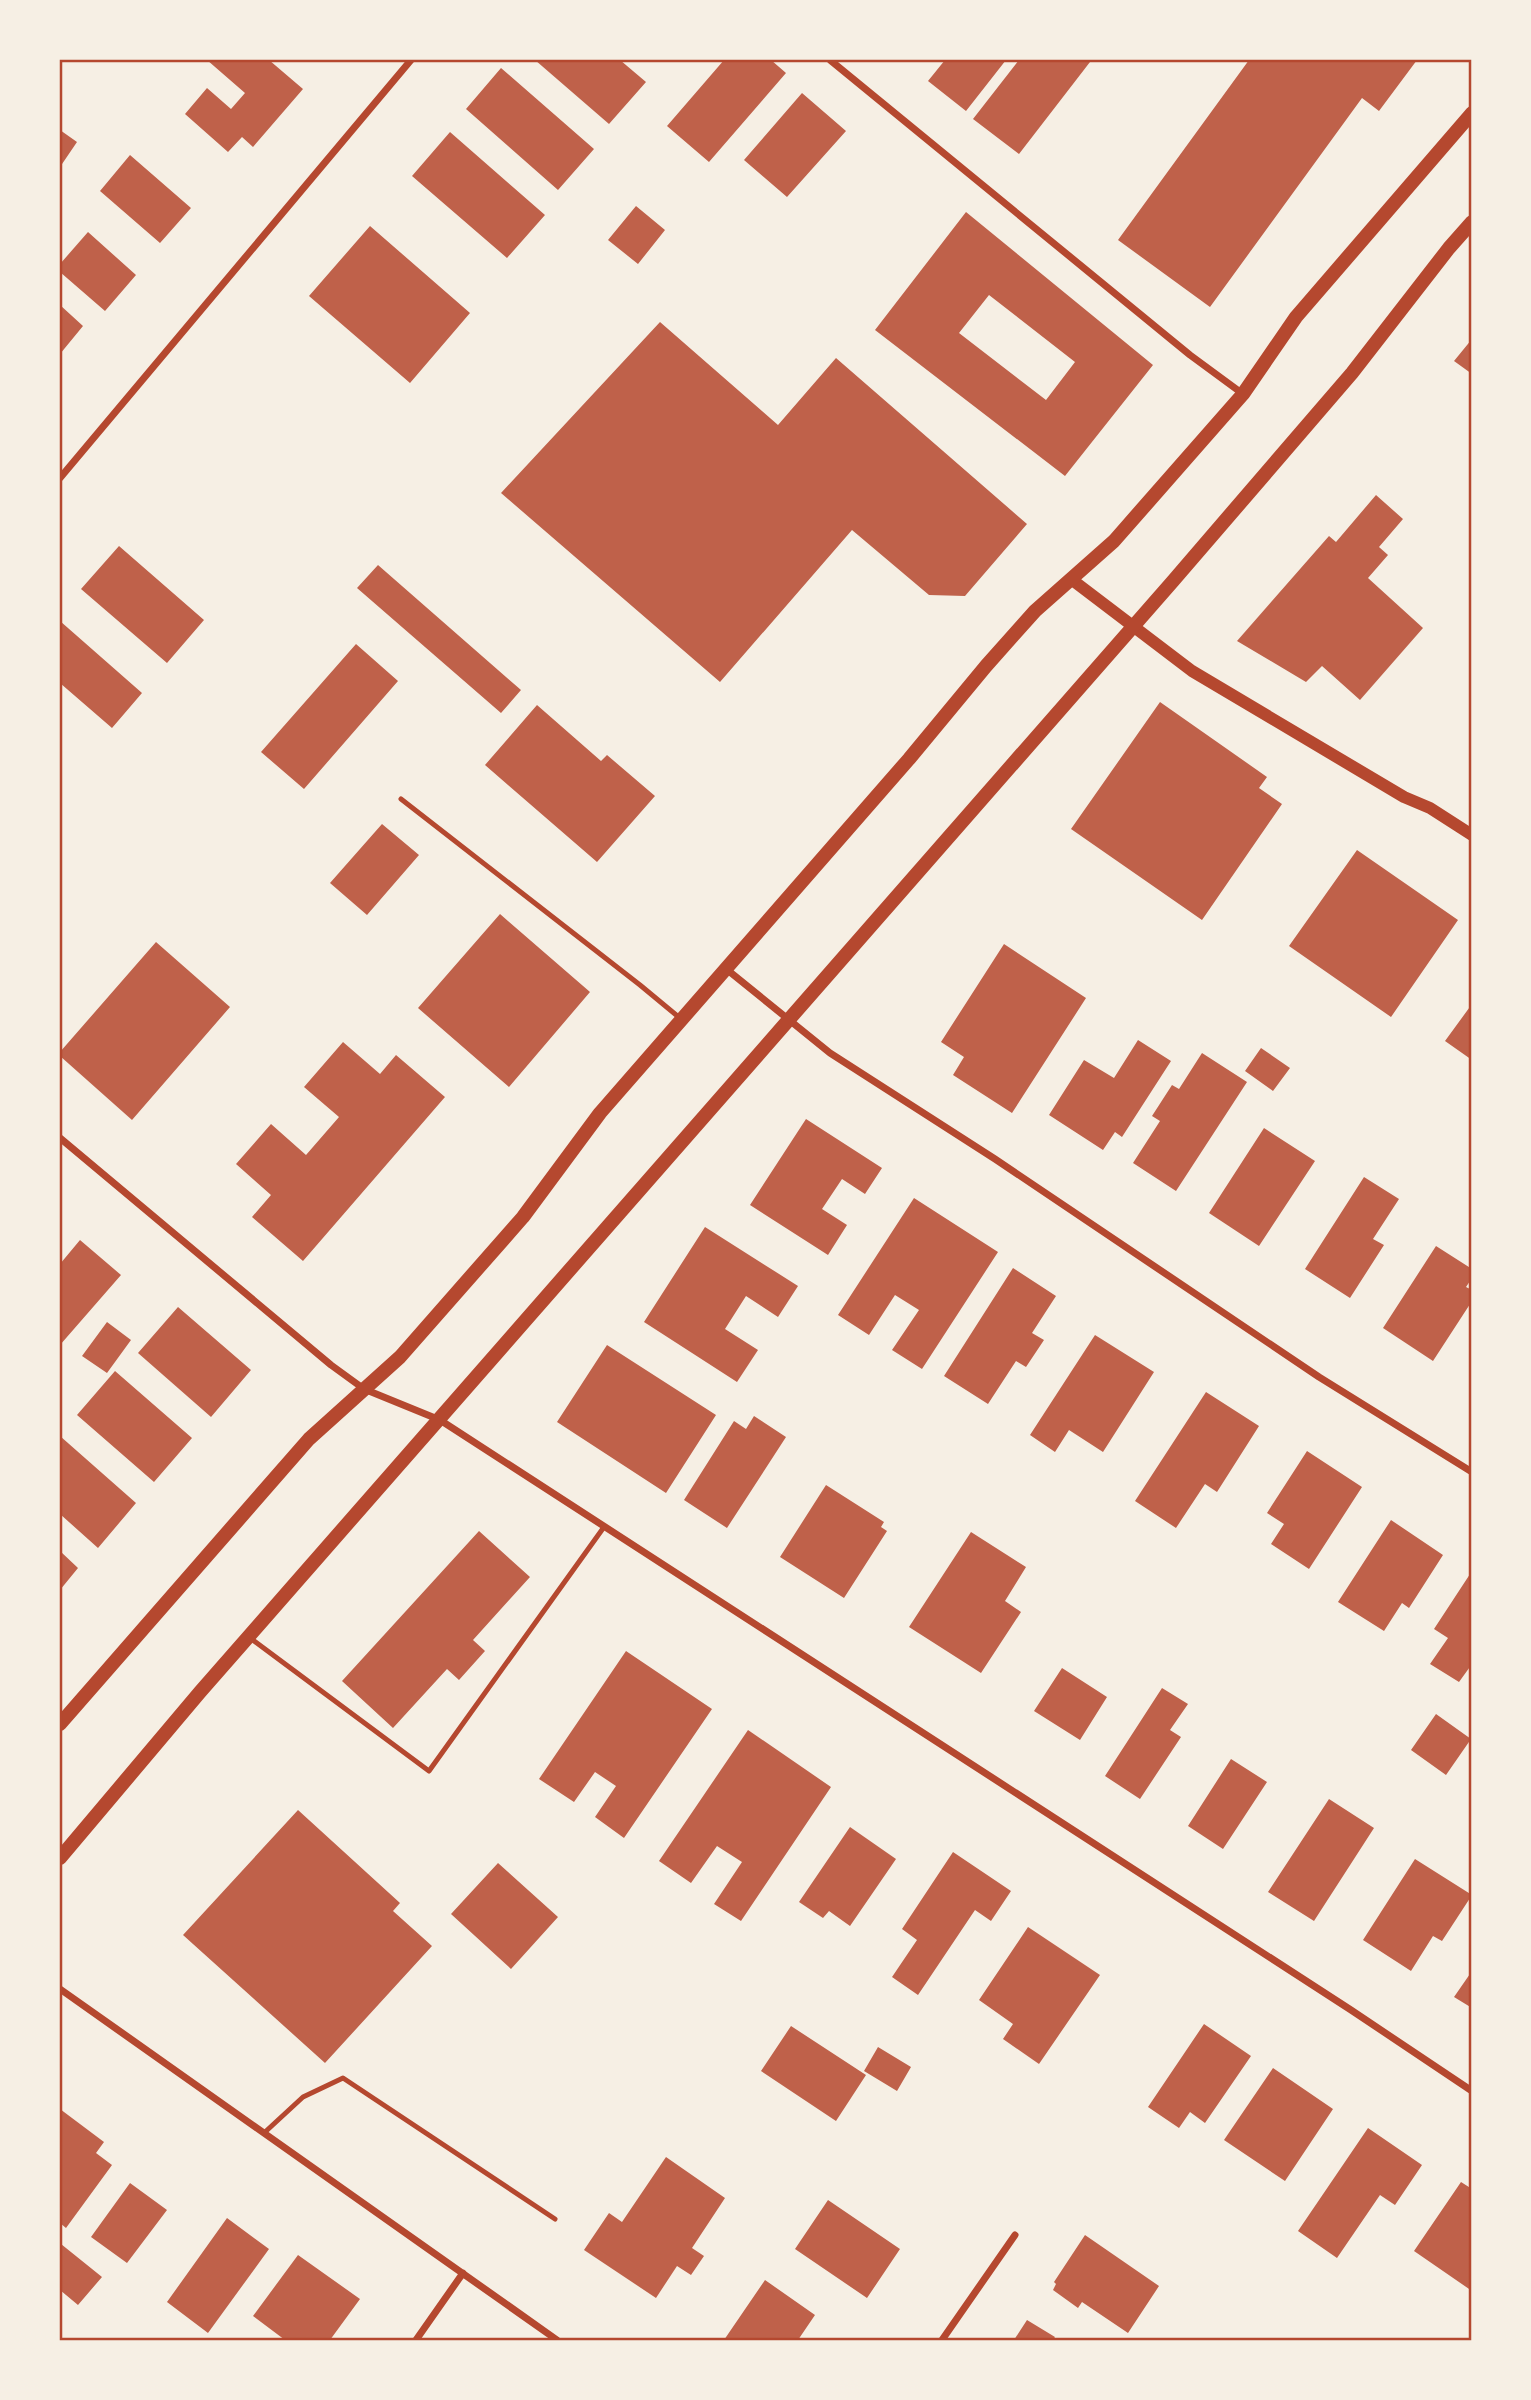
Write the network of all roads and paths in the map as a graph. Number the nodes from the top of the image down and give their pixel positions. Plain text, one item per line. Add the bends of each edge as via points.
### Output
1 (411, 60) edge
2 (830, 60) edge
3 (1472, 113) edge
4 (1472, 222) edge
5 (1243, 394) junction
6 (60, 478) edge
7 (1071, 579) junction
8 (1133, 627) junction
9 (401, 799) dead end
10 (1472, 835) edge
11 (725, 968) junction
12 (789, 1018) junction
13 (681, 1019) junction
14 (60, 1138) edge
15 (364, 1389) junction
16 (440, 1420) junction
17 (1472, 1472) edge
18 (604, 1527) junction
19 (250, 1638) junction
20 (60, 1724) edge
21 (60, 1858) edge
22 (60, 1989) edge
23 (1472, 2091) edge
24 (264, 2133) junction
25 (555, 2219) dead end
26 (1015, 2235) dead end
27 (463, 2273) junction
28 (416, 2340) edge
29 (557, 2340) edge
30 (942, 2340) edge

1 - 6 street
2 - 5 street
3 - 5 main road via 1296,317
4 - 8 main road via 1352,373
5 - 7 main road via 1114,541
7 - 8 street
7 - 11 main road via 986,666
8 - 10 street via 1192,671
8 - 12 main road
9 - 13 lane
11 - 12 street
11 - 13 main road
12 - 16 main road
12 - 17 street via 830,1053 1319,1377
13 - 15 main road via 600,1113 523,1217 400,1357
14 - 15 street
15 - 16 street
15 - 20 main road via 309,1439
16 - 18 street
16 - 19 main road
18 - 19 lane via 429,1771
18 - 23 street
19 - 21 main road
22 - 24 street
24 - 25 lane via 303,2097 343,2078
24 - 27 street
26 - 30 street
27 - 28 street
27 - 29 street

